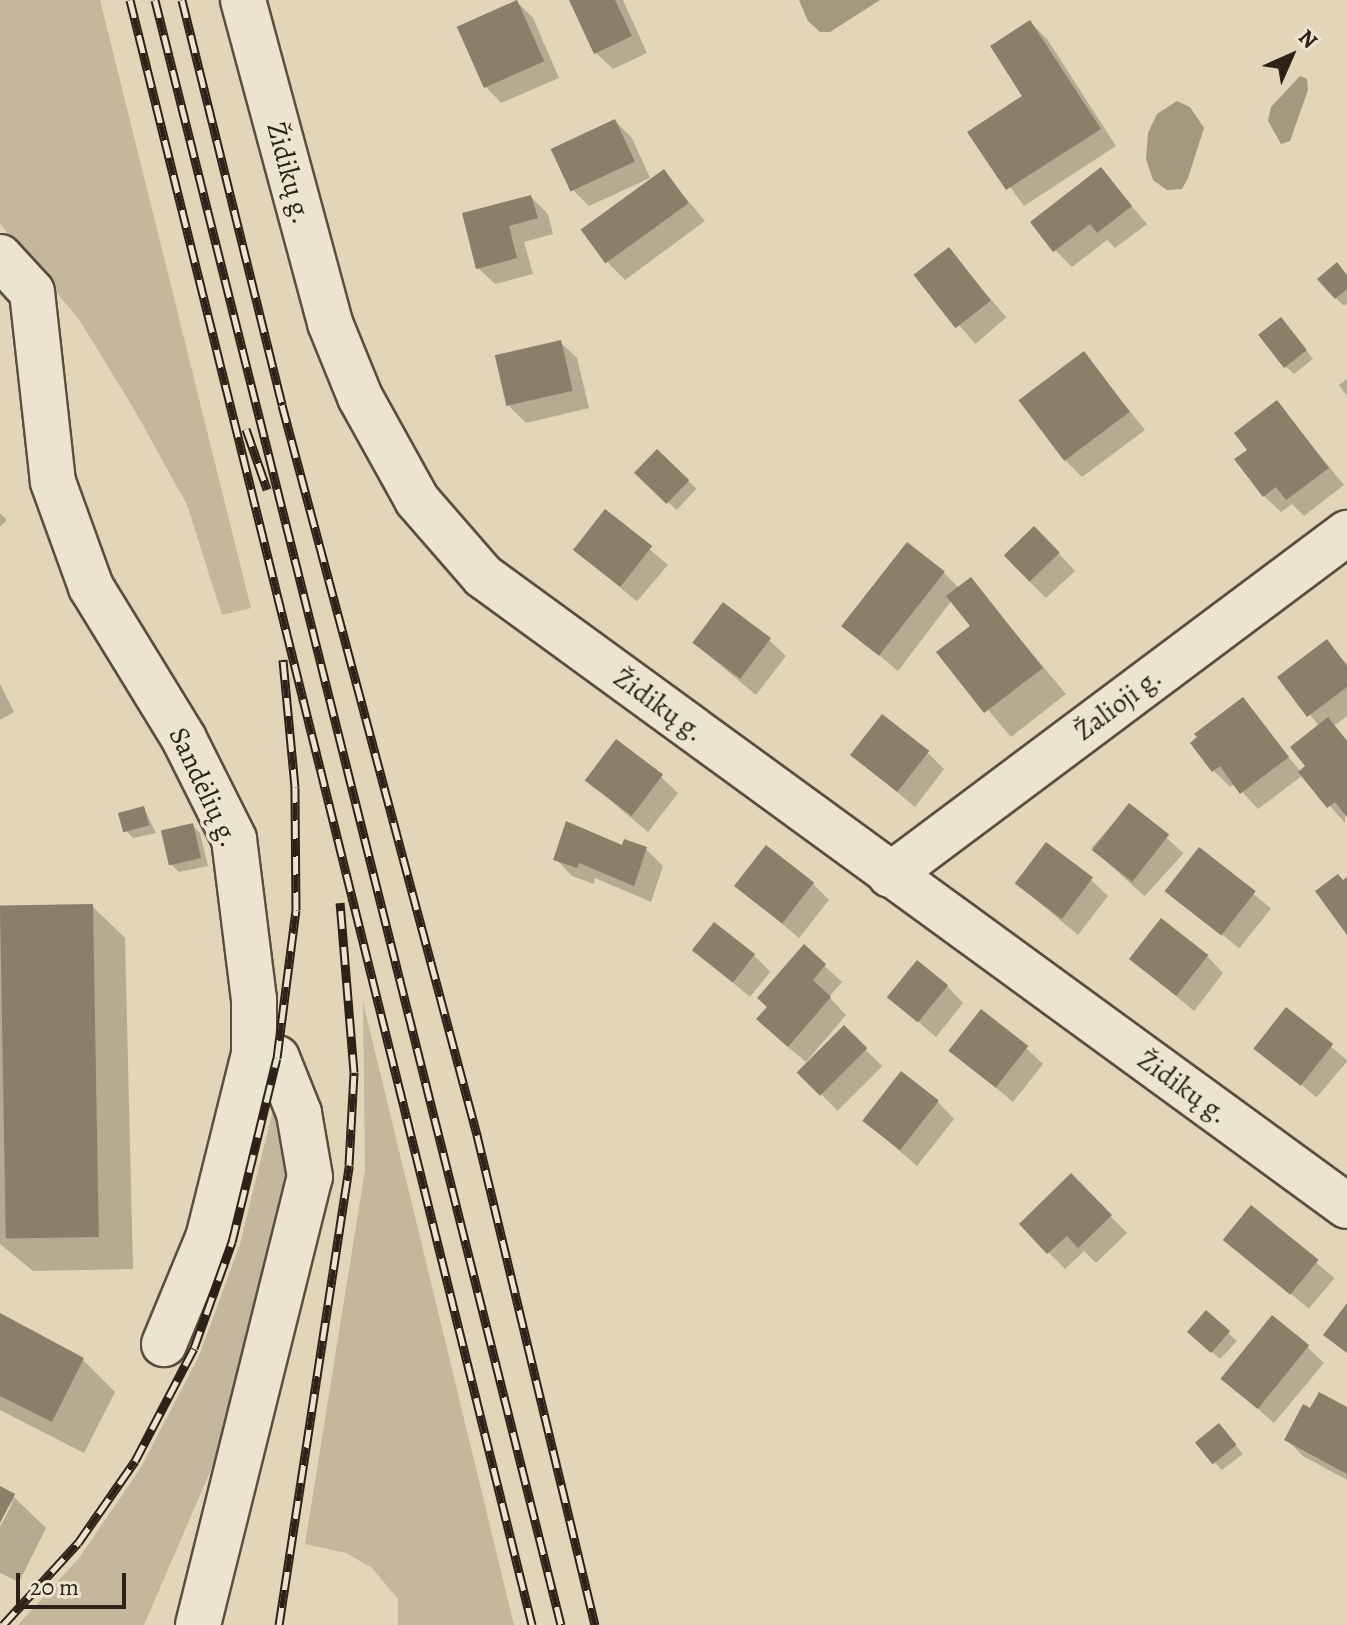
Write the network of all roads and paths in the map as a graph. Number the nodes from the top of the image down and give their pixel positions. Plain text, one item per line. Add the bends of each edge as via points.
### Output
1 (243, 0) edge
2 (0, 257) edge
3 (1347, 533) edge
4 (890, 875) junction
5 (254, 1054) junction
6 (1347, 1206) edge
7 (164, 1344) dead end
8 (198, 1625) edge

1 - 4 street, Židikų g. via 330,323 360,397 417,500 483,576
2 - 5 street, Sandėlių g. via 32,292 45,438 81,563 184,739 234,839 254,999
3 - 4 street, Žalioji g.
4 - 6 street, Židikų g.
5 - 7 street, Sandėlių g. via 208,1238
5 - 8 street via 277,1058 299,1113 310,1177

